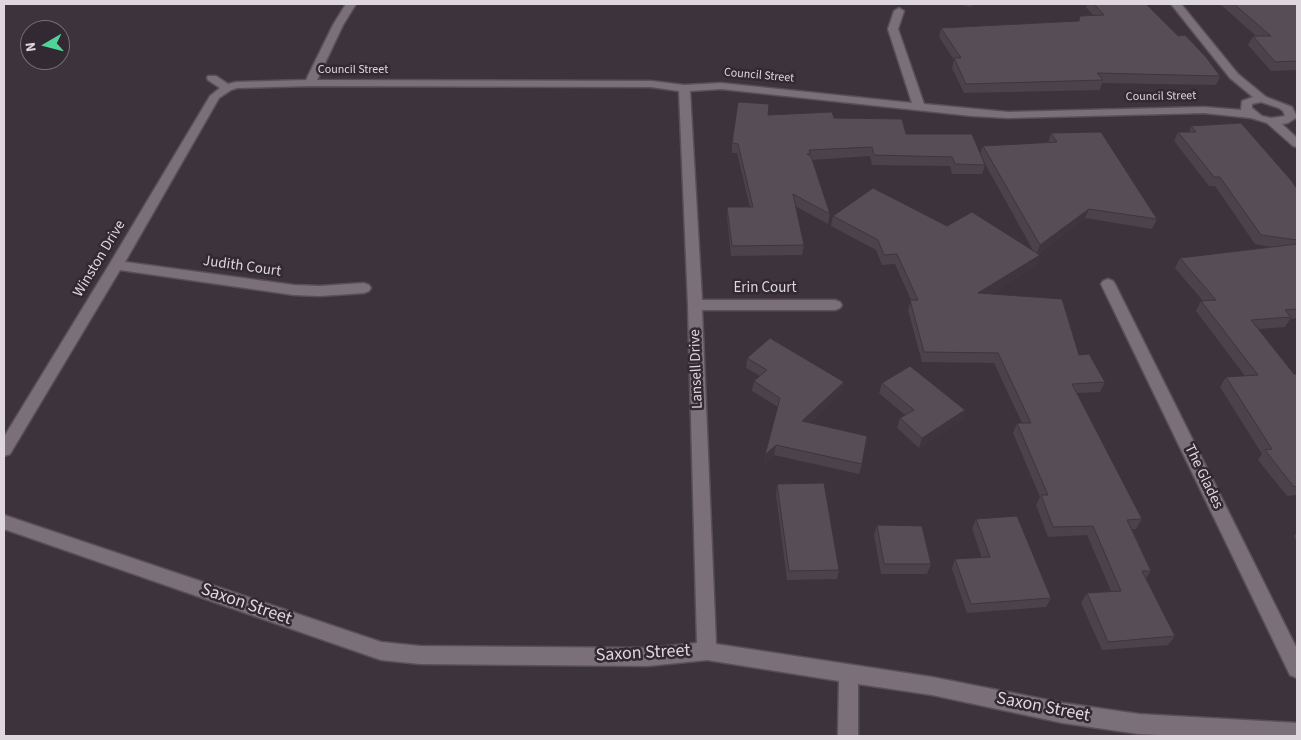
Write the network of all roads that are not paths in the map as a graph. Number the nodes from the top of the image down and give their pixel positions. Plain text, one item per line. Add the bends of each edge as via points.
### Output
1 (351, 4) edge
2 (1176, 4) edge
3 (899, 11) dead end
4 (1234, 76) junction
5 (212, 78) dead end
6 (310, 83) junction
7 (226, 88) junction
8 (684, 88) junction
9 (1262, 99) junction
10 (1283, 106) junction
11 (1297, 106) edge
12 (919, 107) junction
13 (1249, 107) junction
14 (1292, 117) edge
15 (1271, 121) junction
16 (1297, 131) edge
17 (1297, 144) edge
18 (116, 265) junction
19 (1108, 284) dead end
20 (364, 288) dead end
21 (695, 305) junction
22 (835, 305) dead end
23 (4, 450) edge
24 (4, 522) edge
25 (707, 651) junction
26 (1297, 669) edge
27 (849, 673) junction
28 (1297, 733) edge
29 (848, 736) edge

1 - 6 street
2 - 4 street
3 - 12 street via 893,29
4 - 9 street
4 - 13 street via 1236,86
5 - 7 street
6 - 7 street via 248,84
6 - 8 street, Council Street via 651,84
7 - 18 street, Winston Drive via 211,102
8 - 12 street, Council Street via 721,86
8 - 21 street, Lansell Drive
9 - 10 street
9 - 13 street
10 - 11 street
10 - 14 street
12 - 13 street, Council Street via 1008,115
13 - 15 street
14 - 15 street
14 - 16 street
15 - 17 street
18 - 20 street, Judith Court via 294,290
18 - 23 street, Winston Drive
19 - 26 street, The Glades
21 - 22 street, Erin Court
21 - 25 street, Lansell Drive
24 - 25 street, Saxon Street via 382,651 420,655 648,657
25 - 27 street, Saxon Street
27 - 28 street, Saxon Street via 932,686 1063,714 1130,723
27 - 29 street

